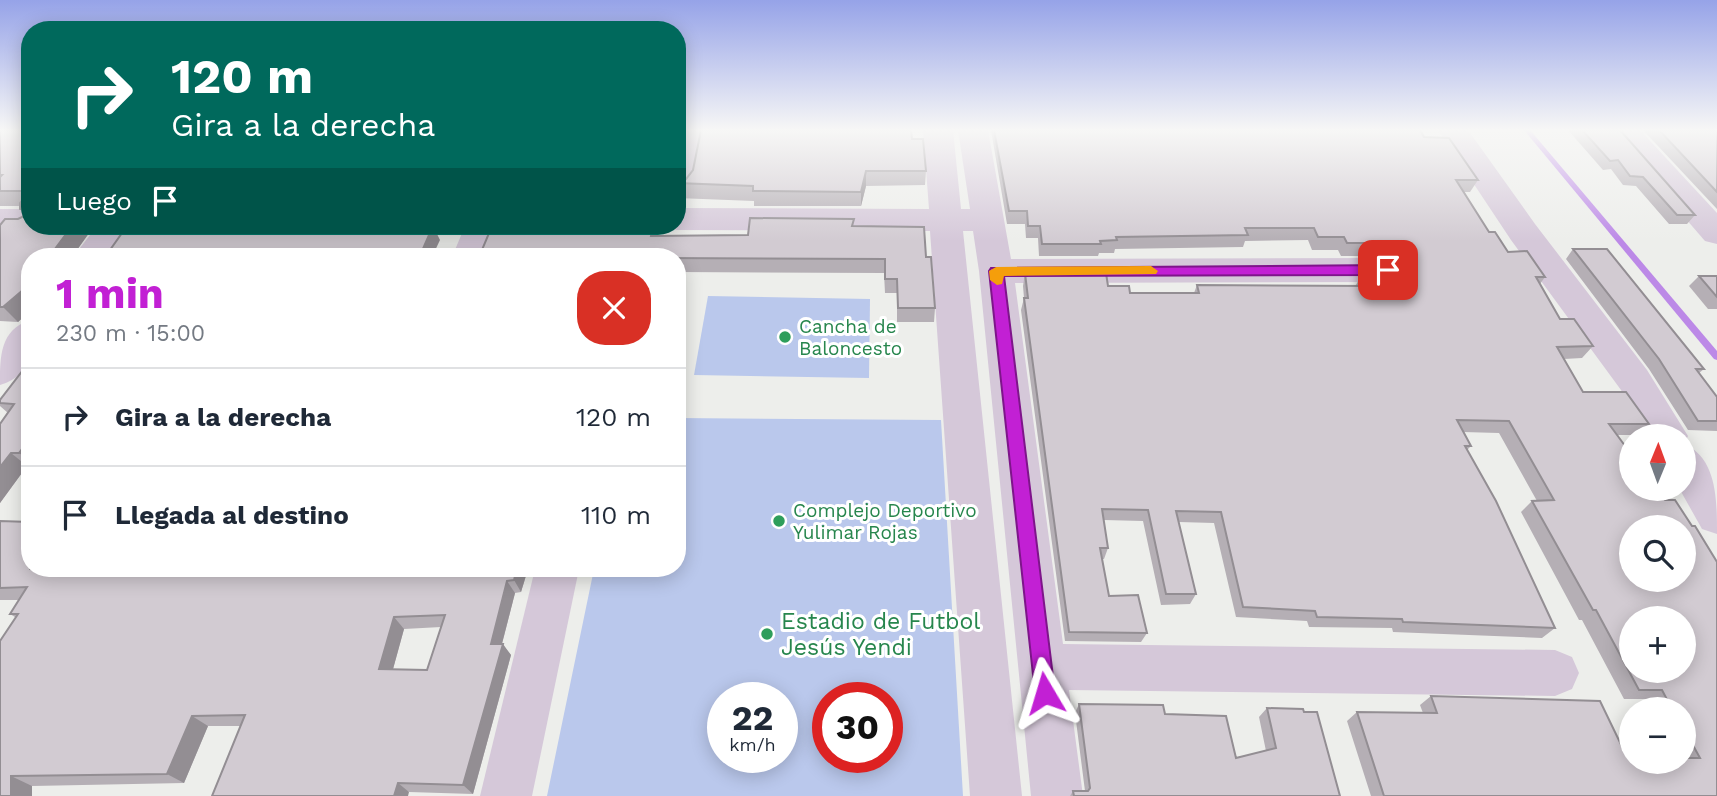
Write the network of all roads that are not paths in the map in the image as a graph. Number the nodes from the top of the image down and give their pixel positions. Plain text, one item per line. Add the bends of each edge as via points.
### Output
1 (942, 167) edge
2 (979, 167) edge
3 (1478, 167) edge
4 (1658, 167) edge
5 (686, 219) edge
6 (0, 220) edge
7 (21, 220) edge
8 (947, 220) junction
9 (987, 220) junction
10 (1717, 233) edge
11 (1388, 270) edge
12 (996, 271) junction
13 (21, 344) edge
14 (0, 371) edge
15 (1661, 424) edge
16 (1696, 481) edge
17 (1717, 516) edge
18 (555, 577) edge
19 (1042, 667) junction
20 (1555, 673) dead end
21 (506, 796) edge
22 (996, 796) edge
23 (1057, 796) edge

1 - 8 street
2 - 9 street
3 - 15 street via 1634,380
4 - 10 street
5 - 8 street
6 - 7 street
8 - 9 street
8 - 22 street
9 - 12 street
11 - 12 street
12 - 19 street
13 - 14 street
16 - 17 street
18 - 21 street
19 - 20 street
19 - 23 street

